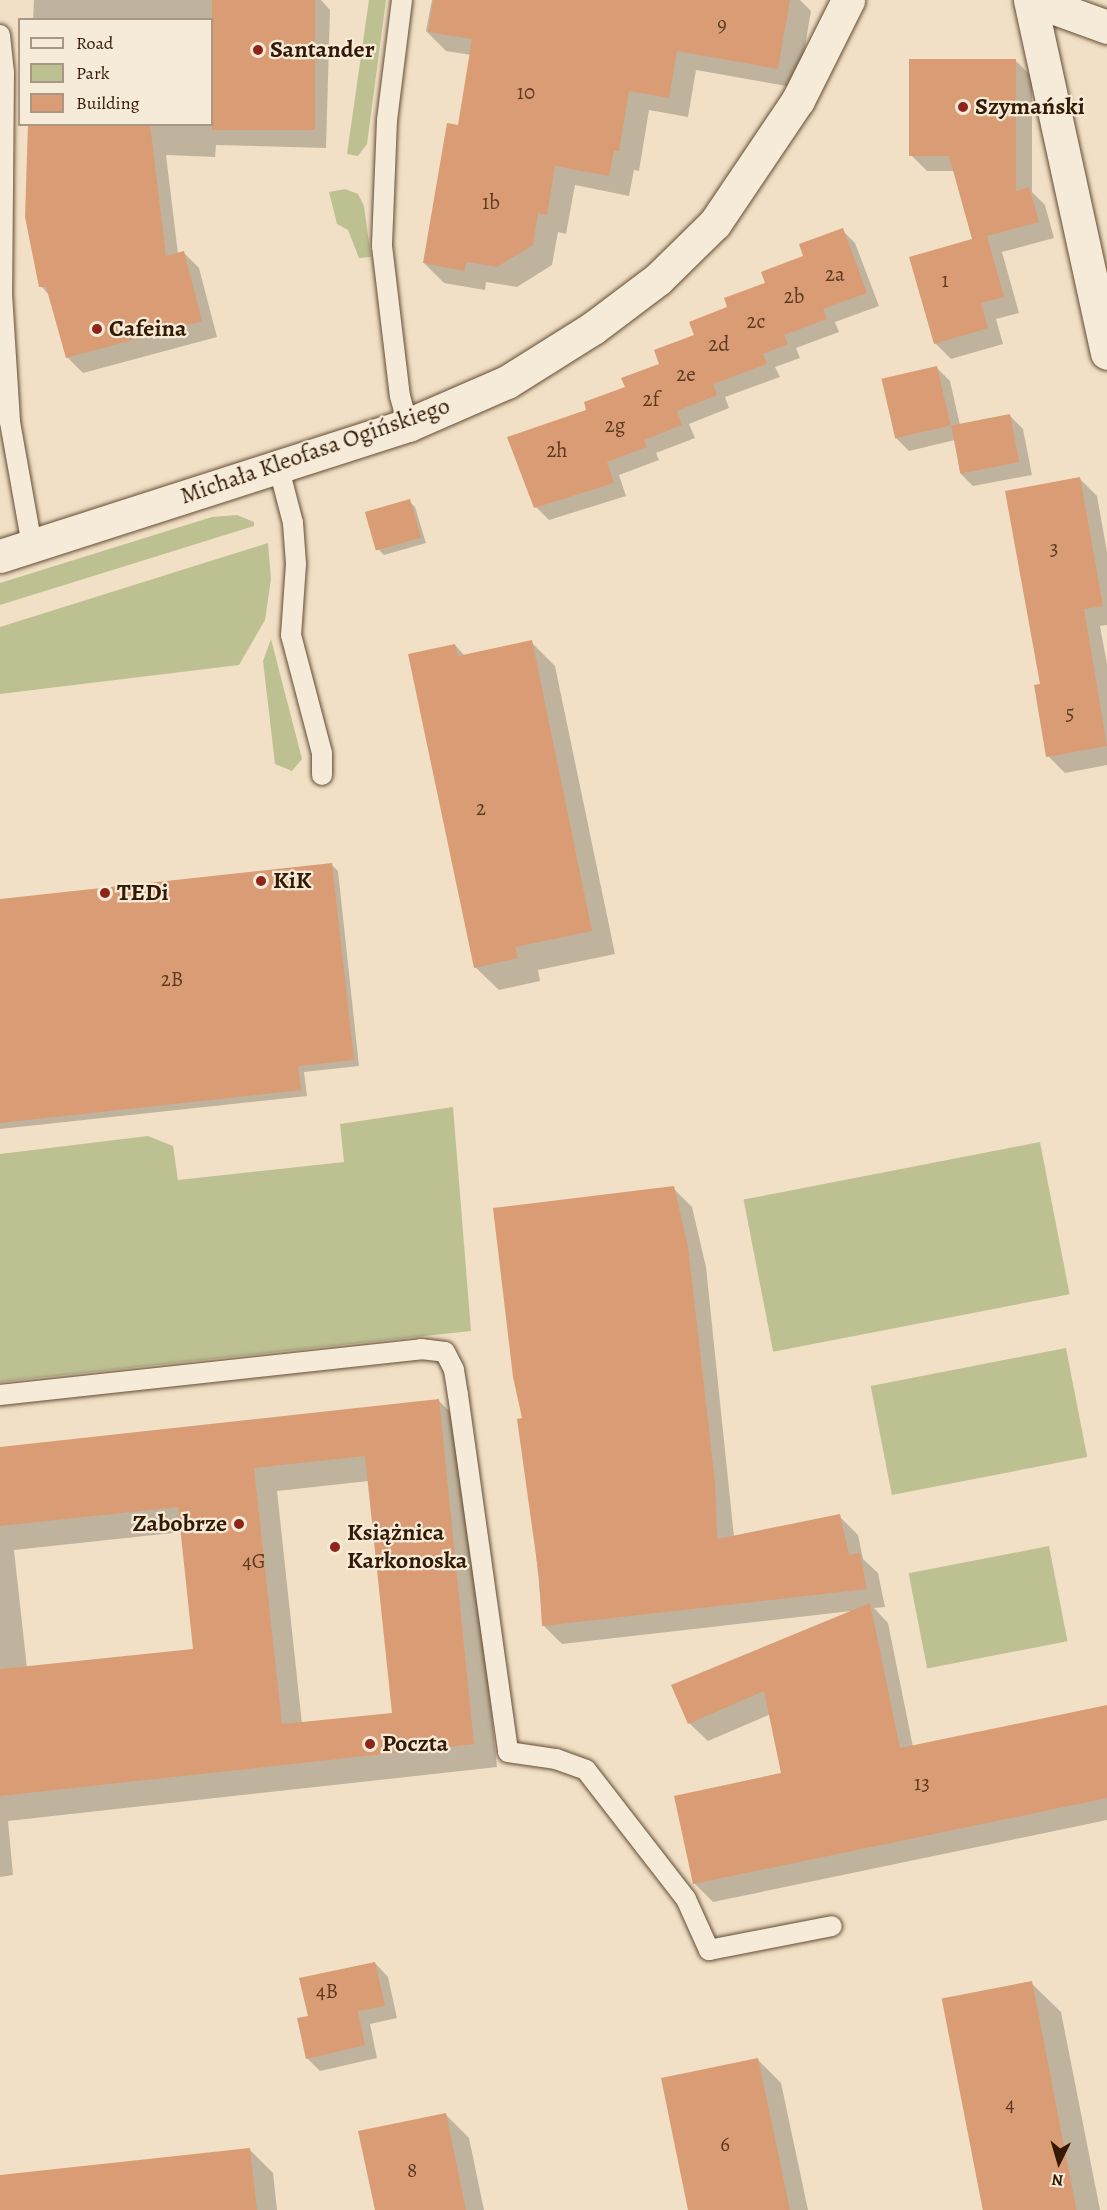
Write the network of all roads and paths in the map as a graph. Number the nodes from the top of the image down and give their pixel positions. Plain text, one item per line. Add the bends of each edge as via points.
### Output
1 (402, 0) edge
2 (848, 0) edge
3 (1032, 0) edge
4 (1107, 27) edge
5 (0, 35) edge
6 (1107, 353) edge
7 (408, 425) junction
8 (278, 465) junction
9 (32, 546) junction
10 (0, 556) edge
11 (322, 775) dead end
12 (0, 1395) edge
13 (832, 1926) dead end

1 - 7 lane via 387,120 382,246 400,396
2 - 7 street, Michała Kleofasa Ogińskiego via 798,100 763,157 715,223 658,279 593,328 507,382
3 - 4 street
3 - 6 street
5 - 9 lane via 4,72 1,265 10,422
7 - 8 street, Michała Kleofasa Ogińskiego
8 - 9 street, Michała Kleofasa Ogińskiego
8 - 11 lane via 293,523 291,635 322,753
9 - 10 street, Michała Kleofasa Ogińskiego
12 - 13 lane via 421,1349 445,1352 454,1370 458,1395 508,1752 556,1759 586,1770 686,1899 709,1950

